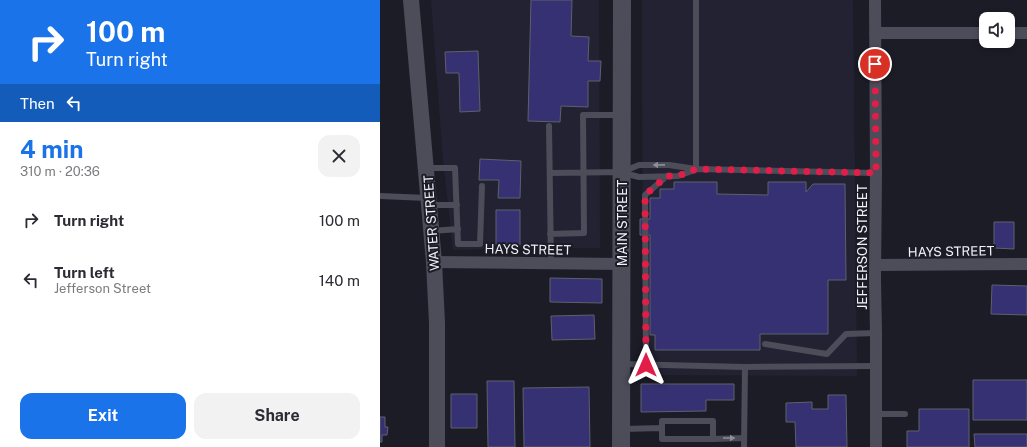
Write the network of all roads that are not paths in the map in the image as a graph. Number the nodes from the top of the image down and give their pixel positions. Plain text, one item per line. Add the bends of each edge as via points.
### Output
1 (412, 0) edge
2 (622, 0) edge
3 (696, 0) edge
4 (875, 0) edge
5 (875, 33) junction
6 (979, 33) edge
7 (1015, 33) edge
8 (1027, 33) edge
9 (622, 115) junction
10 (549, 126) dead end
11 (427, 168) junction
12 (696, 169) junction
13 (622, 172) junction
14 (550, 173) junction
15 (583, 173) junction
16 (876, 173) junction
17 (667, 176) junction
18 (482, 186) dead end
19 (380, 196) edge
20 (429, 201) junction
21 (457, 205) junction
22 (458, 229) junction
23 (432, 231) junction
24 (550, 234) junction
25 (434, 262) junction
26 (551, 263) junction
27 (621, 264) junction
28 (1027, 264) edge
29 (876, 265) junction
30 (876, 333) junction
31 (766, 344) dead end
32 (622, 364) junction
33 (646, 365) junction
34 (876, 366) junction
35 (745, 367) junction
36 (876, 414) junction
37 (905, 414) dead end
38 (662, 428) junction
39 (621, 429) junction
40 (744, 438) junction
41 (713, 439) junction
42 (437, 447) edge
43 (621, 447) edge
44 (744, 447) edge
45 (876, 447) edge

1 - 11 street, WATER STREET
2 - 9 main road, MAIN STREET
3 - 12 lane
4 - 5 street, JEFFERSON STREET
5 - 6 street
5 - 16 street, JEFFERSON STREET
7 - 8 street
9 - 13 main road, MAIN STREET
9 - 15 lane via 583,115
10 - 14 lane
11 - 20 street, WATER STREET
11 - 21 lane via 455,168
12 -> 13 lane via 669,165 639,165
12 - 16 lane
12 - 17 lane via 678,176
13 - 15 lane
13 - 17 lane via 639,177
13 - 27 main road, MAIN STREET
14 - 15 lane
14 - 24 lane
15 - 24 lane via 584,233
16 - 29 street, JEFFERSON STREET
17 - 33 lane via 645,195
18 - 22 lane via 480,244 458,244
19 - 20 lane
20 - 21 lane
20 - 23 street, WATER STREET
21 - 22 lane
22 - 23 lane
23 - 25 street, WATER STREET
24 - 26 lane
25 - 26 street, HAYS STREET
25 - 42 street, WATER STREET via 437,323
26 - 27 street, HAYS STREET
27 - 32 main road, MAIN STREET
28 - 29 street, HAYS STREET
29 - 30 street, JEFFERSON STREET
30 - 31 lane via 846,334 827,354
30 - 34 street, JEFFERSON STREET
32 - 33 lane
32 - 39 main road, MAIN STREET
33 - 35 lane
34 - 35 lane
34 - 36 street, JEFFERSON STREET
35 - 40 lane
36 - 37 lane
36 - 45 street, JEFFERSON STREET
38 - 39 lane
38 - 41 lane via 662,439
38 - 41 lane via 662,422 713,421
39 - 43 main road, MAIN STREET
41 -> 40 lane
40 - 44 lane

